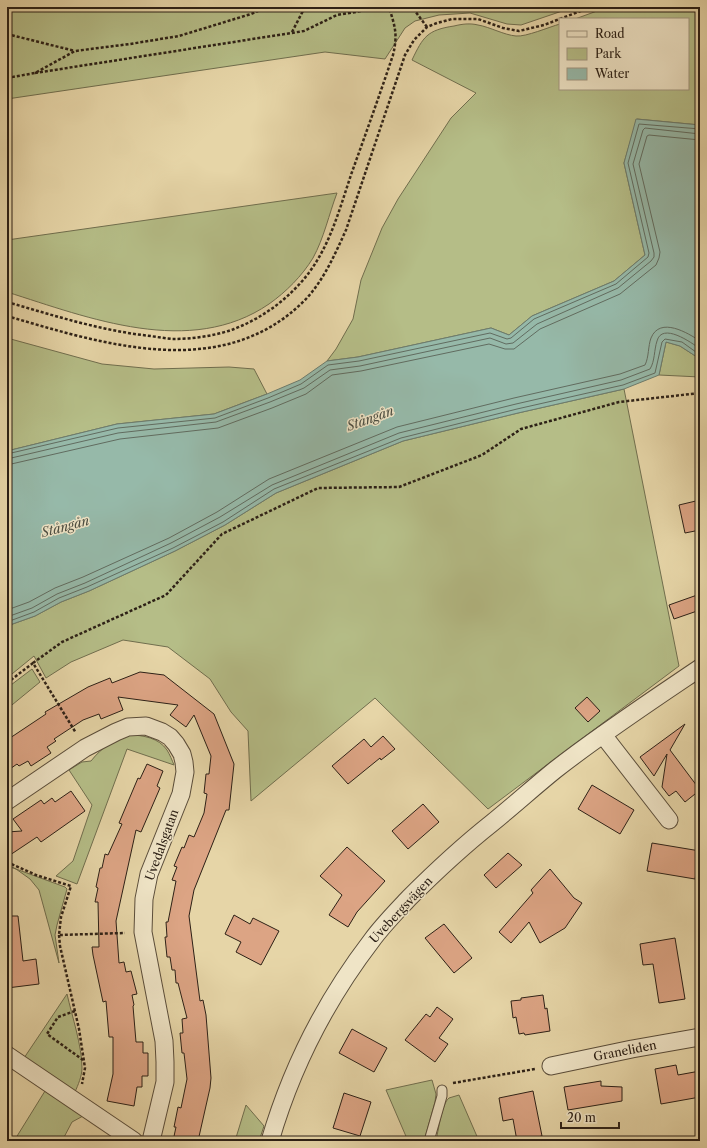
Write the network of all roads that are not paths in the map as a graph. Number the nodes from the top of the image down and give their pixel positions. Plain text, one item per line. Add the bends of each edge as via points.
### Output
1 (700, 668) edge
2 (603, 735) junction
3 (7, 801) edge
4 (669, 820) dead end
5 (700, 1038) edge
6 (7, 1055) edge
7 (551, 1066) dead end
8 (442, 1090) dead end
9 (134, 1141) edge
10 (151, 1141) edge
11 (270, 1141) edge
12 (429, 1141) edge

1 - 2 street, Uvebergsvägen
2 - 4 street
2 - 11 street, Uvebergsvägen via 482,830 426,881 372,939 349,971 309,1039 294,1072
3 - 10 street, Uvedalsgatan via 85,748 128,727 146,726 162,732 176,744 184,762 185,776 181,794 149,874 144,899 143,932 164,1041 165,1062 165,1082
5 - 7 street, Graneliden
6 - 9 street
8 - 12 lane

